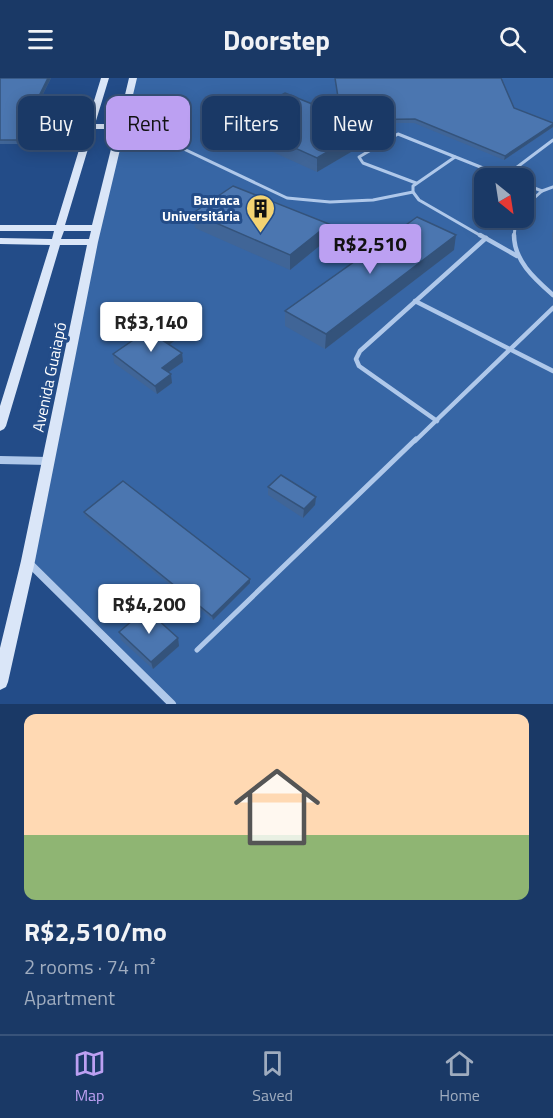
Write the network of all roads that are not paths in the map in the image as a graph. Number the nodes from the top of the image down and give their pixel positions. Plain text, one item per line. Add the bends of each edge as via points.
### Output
1 (105, 78) edge
2 (133, 78) edge
3 (129, 96) edge
4 (94, 113) edge
5 (553, 140) edge
6 (83, 150) edge
7 (116, 150) edge
8 (186, 150) edge
9 (455, 157) junction
10 (482, 168) edge
11 (518, 168) edge
12 (416, 183) junction
13 (553, 187) edge
14 (534, 188) edge
15 (542, 191) junction
16 (413, 192) junction
17 (534, 198) edge
18 (61, 227) junction
19 (0, 228) edge
20 (97, 228) junction
21 (513, 228) edge
22 (486, 238) junction
23 (0, 241) edge
24 (57, 242) junction
25 (93, 242) junction
26 (517, 256) junction
27 (553, 295) edge
28 (415, 301) junction
29 (553, 309) edge
30 (511, 349) junction
31 (553, 371) edge
32 (437, 421) junction
33 (0, 426) edge
34 (0, 460) edge
35 (48, 461) junction
36 (28, 561) junction
37 (197, 650) dead end
38 (0, 682) edge
39 (172, 704) edge

1 - 4 main road, Avenida Guaiapó
2 - 3 main road, Avenida Guaiapó
5 - 11 lane
6 - 18 main road, Avenida Guaiapó
7 - 20 main road, Avenida Guaiapó
8 - 16 lane via 287,198 341,202
9 - 10 lane
9 - 12 lane
9 - 12 lane via 398,134 359,158
12 - 16 lane
13 - 15 lane
14 - 15 lane
15 - 17 lane
16 - 22 lane via 419,200
18 - 19 main road
18 - 20 main road
18 - 24 main road, Avenida Guaiapó
20 - 25 main road, Avenida Guaiapó
21 - 26 lane
22 - 26 lane
22 - 28 lane
23 - 24 main road
24 - 25 main road
24 - 33 main road, Avenida Guaiapó
25 - 35 main road, Avenida Guaiapó
26 - 27 lane
28 - 30 lane
28 - 32 lane via 356,359 359,366
29 - 30 lane
30 - 31 lane
30 - 32 lane
32 - 37 lane
34 - 35 street
35 - 36 main road, Avenida Guaiapó
36 - 38 main road, Avenida Guaiapó
36 - 39 street

